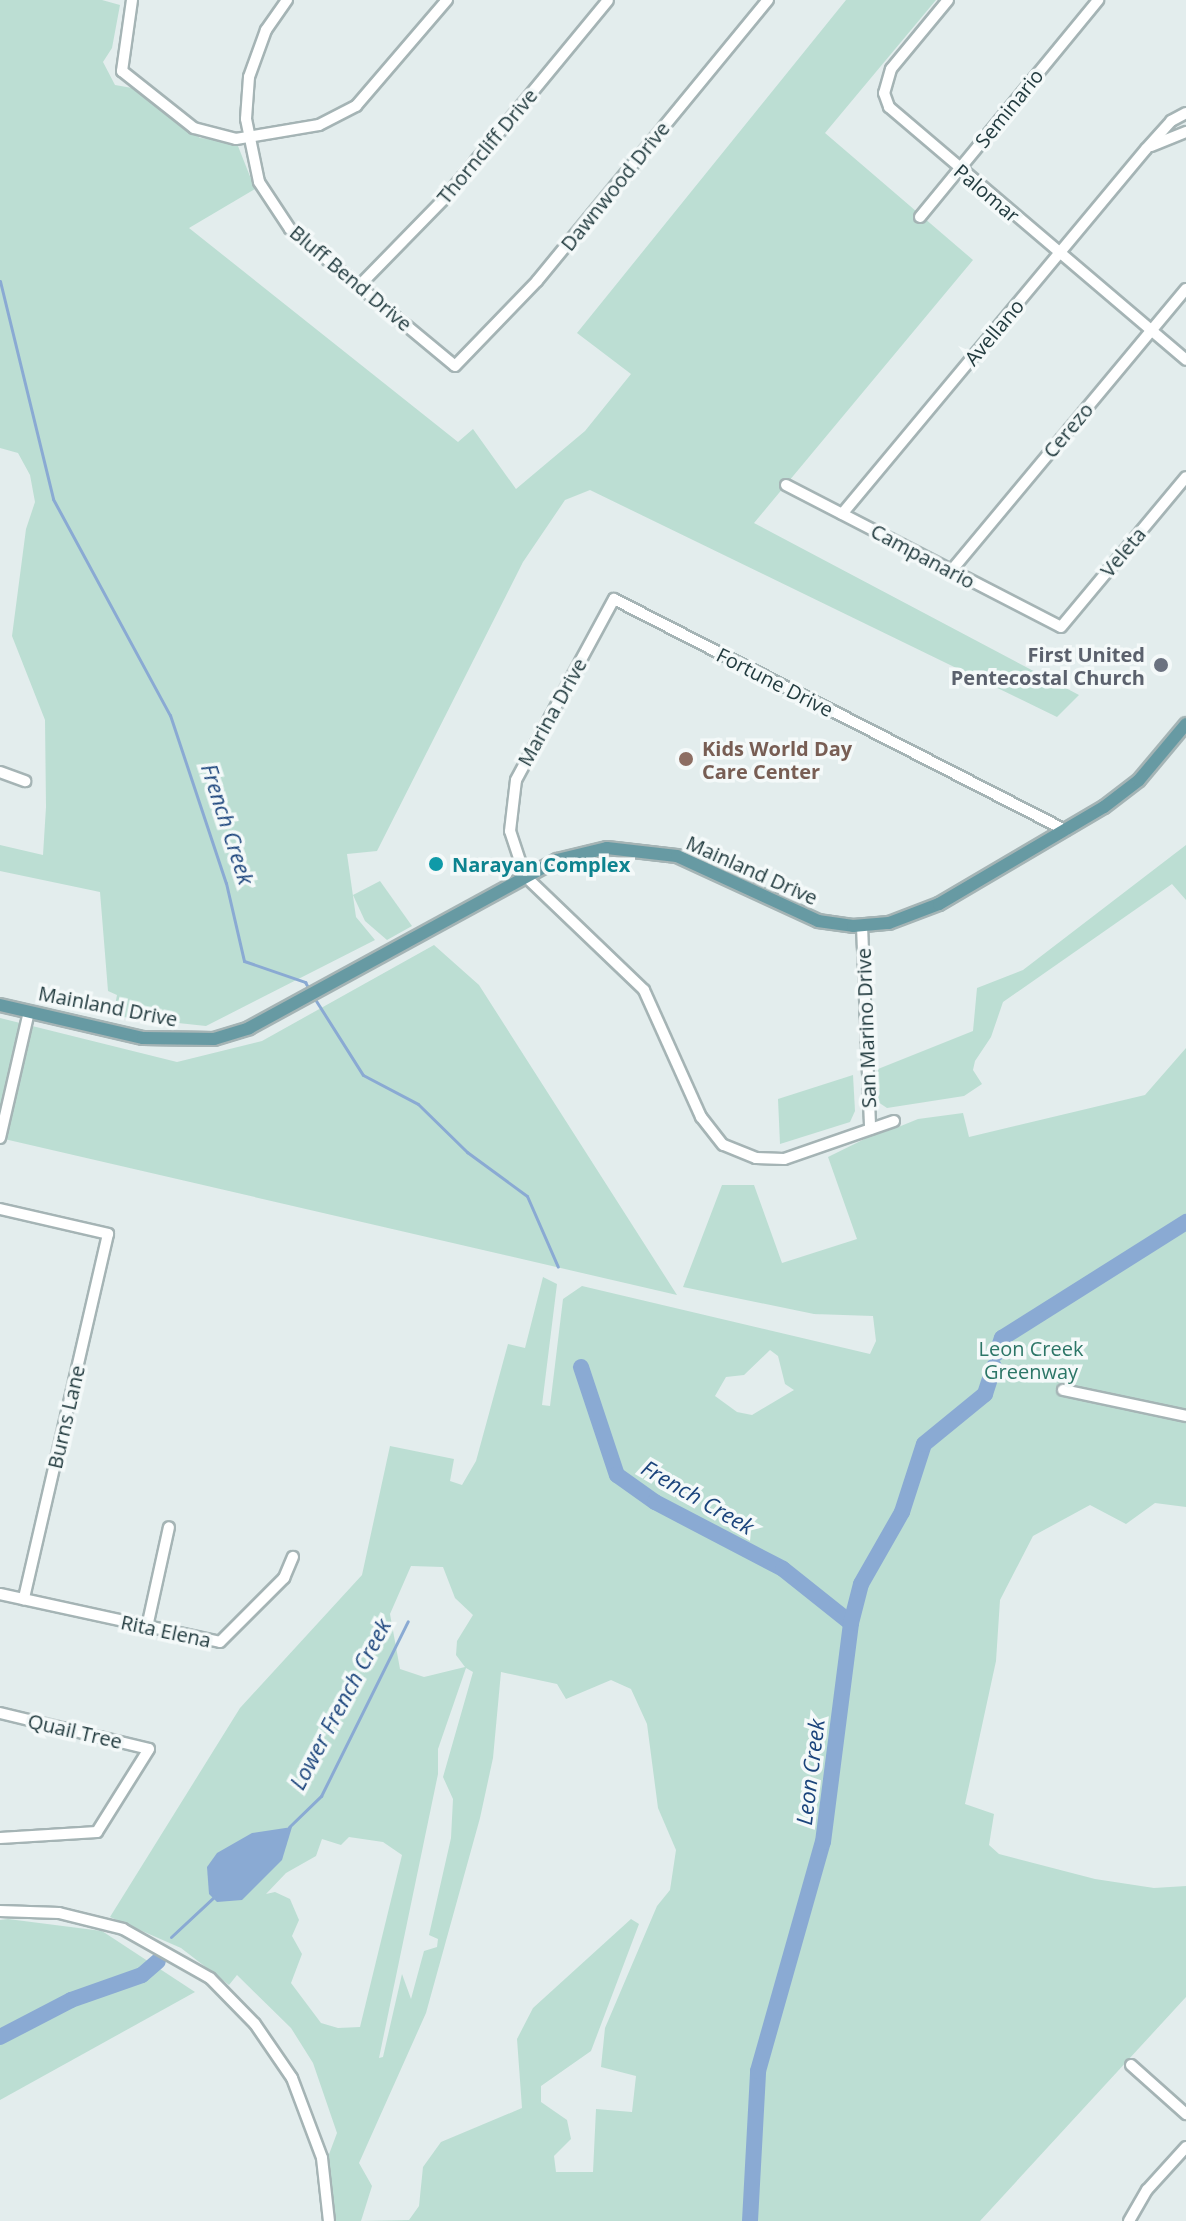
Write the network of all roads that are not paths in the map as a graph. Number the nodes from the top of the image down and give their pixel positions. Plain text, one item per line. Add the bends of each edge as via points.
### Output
1 (132, 0) edge
2 (287, 0) edge
3 (447, 0) edge
4 (608, 0) edge
5 (768, 0) edge
6 (948, 0) edge
7 (1098, 0) edge
8 (1186, 113) edge
9 (1186, 132) edge
10 (248, 137) junction
11 (1146, 149) junction
12 (959, 169) junction
13 (920, 217) dead end
14 (1059, 254) junction
15 (359, 286) junction
16 (1186, 289) edge
17 (1151, 331) junction
18 (1186, 360) edge
19 (455, 366) joint
20 (1186, 477) edge
21 (786, 485) dead end
22 (842, 514) junction
23 (951, 571) junction
24 (614, 599) joint
25 (1061, 627) joint
26 (1186, 724) edge
27 (0, 772) edge
28 (25, 781) dead end
29 (1065, 830) junction
30 (525, 876) junction
31 (862, 926) junction
32 (0, 1005) edge
33 (29, 1011) junction
34 (894, 1121) dead end
35 (870, 1129) junction
36 (0, 1138) edge
37 (0, 1209) edge
38 (1063, 1390) dead end
39 (1186, 1416) edge
40 (169, 1527) dead end
41 (293, 1557) dead end
42 (0, 1594) edge
43 (24, 1599) junction
44 (147, 1627) junction
45 (0, 1713) edge
46 (0, 1838) edge
47 (0, 1911) edge
48 (1131, 2065) dead end
49 (1186, 2114) edge
50 (1186, 2147) edge
51 (329, 2221) edge
52 (1129, 2221) edge

1 - 10 street via 122,71 194,128 227,139
2 - 10 street, Bluff Bend Drive via 253,62 246,97
3 - 10 street via 356,106 319,125
4 - 15 street, Thorncliff Drive via 445,198
5 - 19 street, Dawnwood Drive via 537,281
6 - 12 street, Palomar via 891,69 884,93 899,121
7 - 12 street, Seminario
8 - 11 street, Avellano via 1171,121
9 - 11 street, Avellano
10 - 15 street, Bluff Bend Drive via 256,174 276,211
11 - 14 street, Avellano
12 - 13 street, Seminario
12 - 14 street, Palomar
14 - 17 street, Palomar
14 - 22 street, Avellano
15 - 19 street, Bluff Bend Drive
16 - 17 street, Cerezo
17 - 18 street, Palomar
17 - 23 street, Cerezo
20 - 25 street, Veleta
21 - 22 street, Campanario
22 - 23 street, Campanario
23 - 25 street, Campanario
24 - 29 street, Fortune Drive
24 - 30 street, Marina Drive via 516,780 510,831
26 - 29 main road, Mainland Drive via 1139,780
27 - 28 street
29 - 31 main road, Mainland Drive via 923,912
30 - 31 main road, Mainland Drive via 590,850 643,849 689,861 802,917
30 - 33 main road, Mainland Drive via 230,1035 179,1042
30 - 35 street via 644,990 701,1117 723,1145 739,1153 784,1159
31 - 35 street, San Marino Drive
32 - 33 main road, Mainland Drive
33 - 36 street
34 - 35 street
37 - 43 street, Burns Lane via 108,1234
38 - 39 street
40 - 44 street
41 - 44 street, Rita Elena via 284,1578 224,1640
42 - 43 street, Rita Elena
43 - 44 street, Rita Elena
45 - 46 street, Quail Tree via 149,1749 97,1832
47 - 51 street via 59,1913 123,1929 182,1959 230,1997 275,2050 305,2105 322,2158
48 - 49 street
50 - 52 street via 1147,2190

